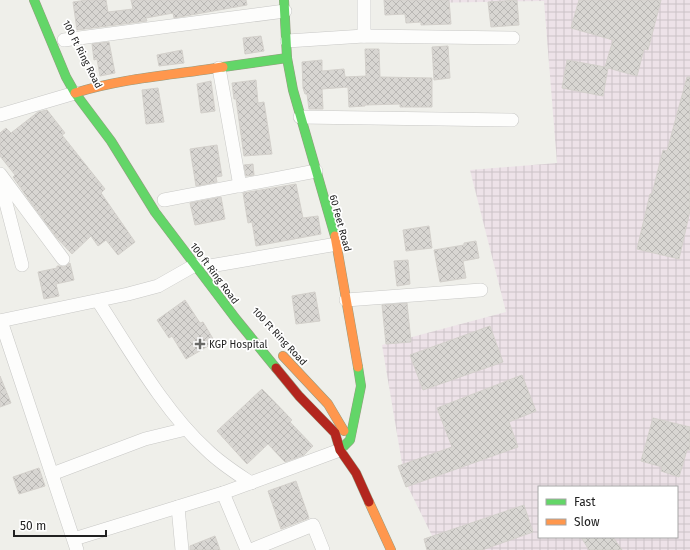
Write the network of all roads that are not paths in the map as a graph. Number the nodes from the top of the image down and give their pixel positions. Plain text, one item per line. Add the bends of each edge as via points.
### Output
1 (34, 0) edge
2 (364, 0) edge
3 (285, 5) edge
4 (364, 36) junction
5 (513, 38) dead end
6 (64, 40) dead end
7 (287, 41) junction
8 (287, 58) junction
9 (219, 68) junction
10 (75, 93) junction
11 (0, 115) edge
12 (300, 117) junction
13 (512, 120) dead end
14 (316, 171) junction
15 (0, 174) edge
16 (0, 180) edge
17 (240, 186) junction
18 (164, 200) dead end
19 (337, 244) junction
20 (63, 259) dead end
21 (22, 265) dead end
22 (206, 266) junction
23 (481, 290) dead end
24 (230, 296) dead end
25 (346, 300) junction
26 (98, 301) junction
27 (244, 314) dead end
28 (0, 321) edge
29 (275, 348) dead end
30 (186, 429) junction
31 (348, 445) junction
32 (359, 460) dead end
33 (52, 474) junction
34 (251, 483) junction
35 (223, 493) junction
36 (178, 507) junction
37 (75, 545) edge
38 (182, 550) edge
39 (247, 550) edge
40 (252, 550) edge
41 (323, 550) edge
42 (391, 550) edge
43 (400, 550) edge

1 - 10 main road, 100 ft Ring Road
2 - 4 street
3 - 6 street
3 - 7 main road, 60 Feet Road
4 - 5 street
4 - 7 street
7 - 8 main road, 60 Feet Road
8 - 9 main road
8 - 12 main road, 60 Feet Road
9 - 10 main road
9 - 17 street
10 - 11 street
10 - 22 main road, 100 ft Ring Road via 111,141 155,212
12 - 13 street
12 - 14 main road, 60 Feet Road
14 - 17 street
14 - 19 main road, 60 Feet Road
15 - 20 street
16 - 21 street
17 - 18 street
19 - 22 street
19 - 25 main road, 60 Feet Road
22 - 26 street via 158,286
22 - 31 main road, 100 ft Ring Road via 236,319 299,396
23 - 25 street
24 - 27 main road, 100 Ft Ring Road
25 - 31 main road, 60 Feet Road via 361,386
26 - 28 street
26 - 30 street via 154,386
28 - 33 street
29 - 31 main road, 100 Ft Ring Road via 328,404
30 - 33 street via 145,439
30 - 34 street via 207,451
31 - 34 street
31 - 42 main road, 100 ft Ring Road via 356,474
32 - 43 main road
33 - 37 street
34 - 35 street
35 - 36 street
35 - 39 street
36 - 37 street
36 - 38 street
40 - 41 street via 313,525

